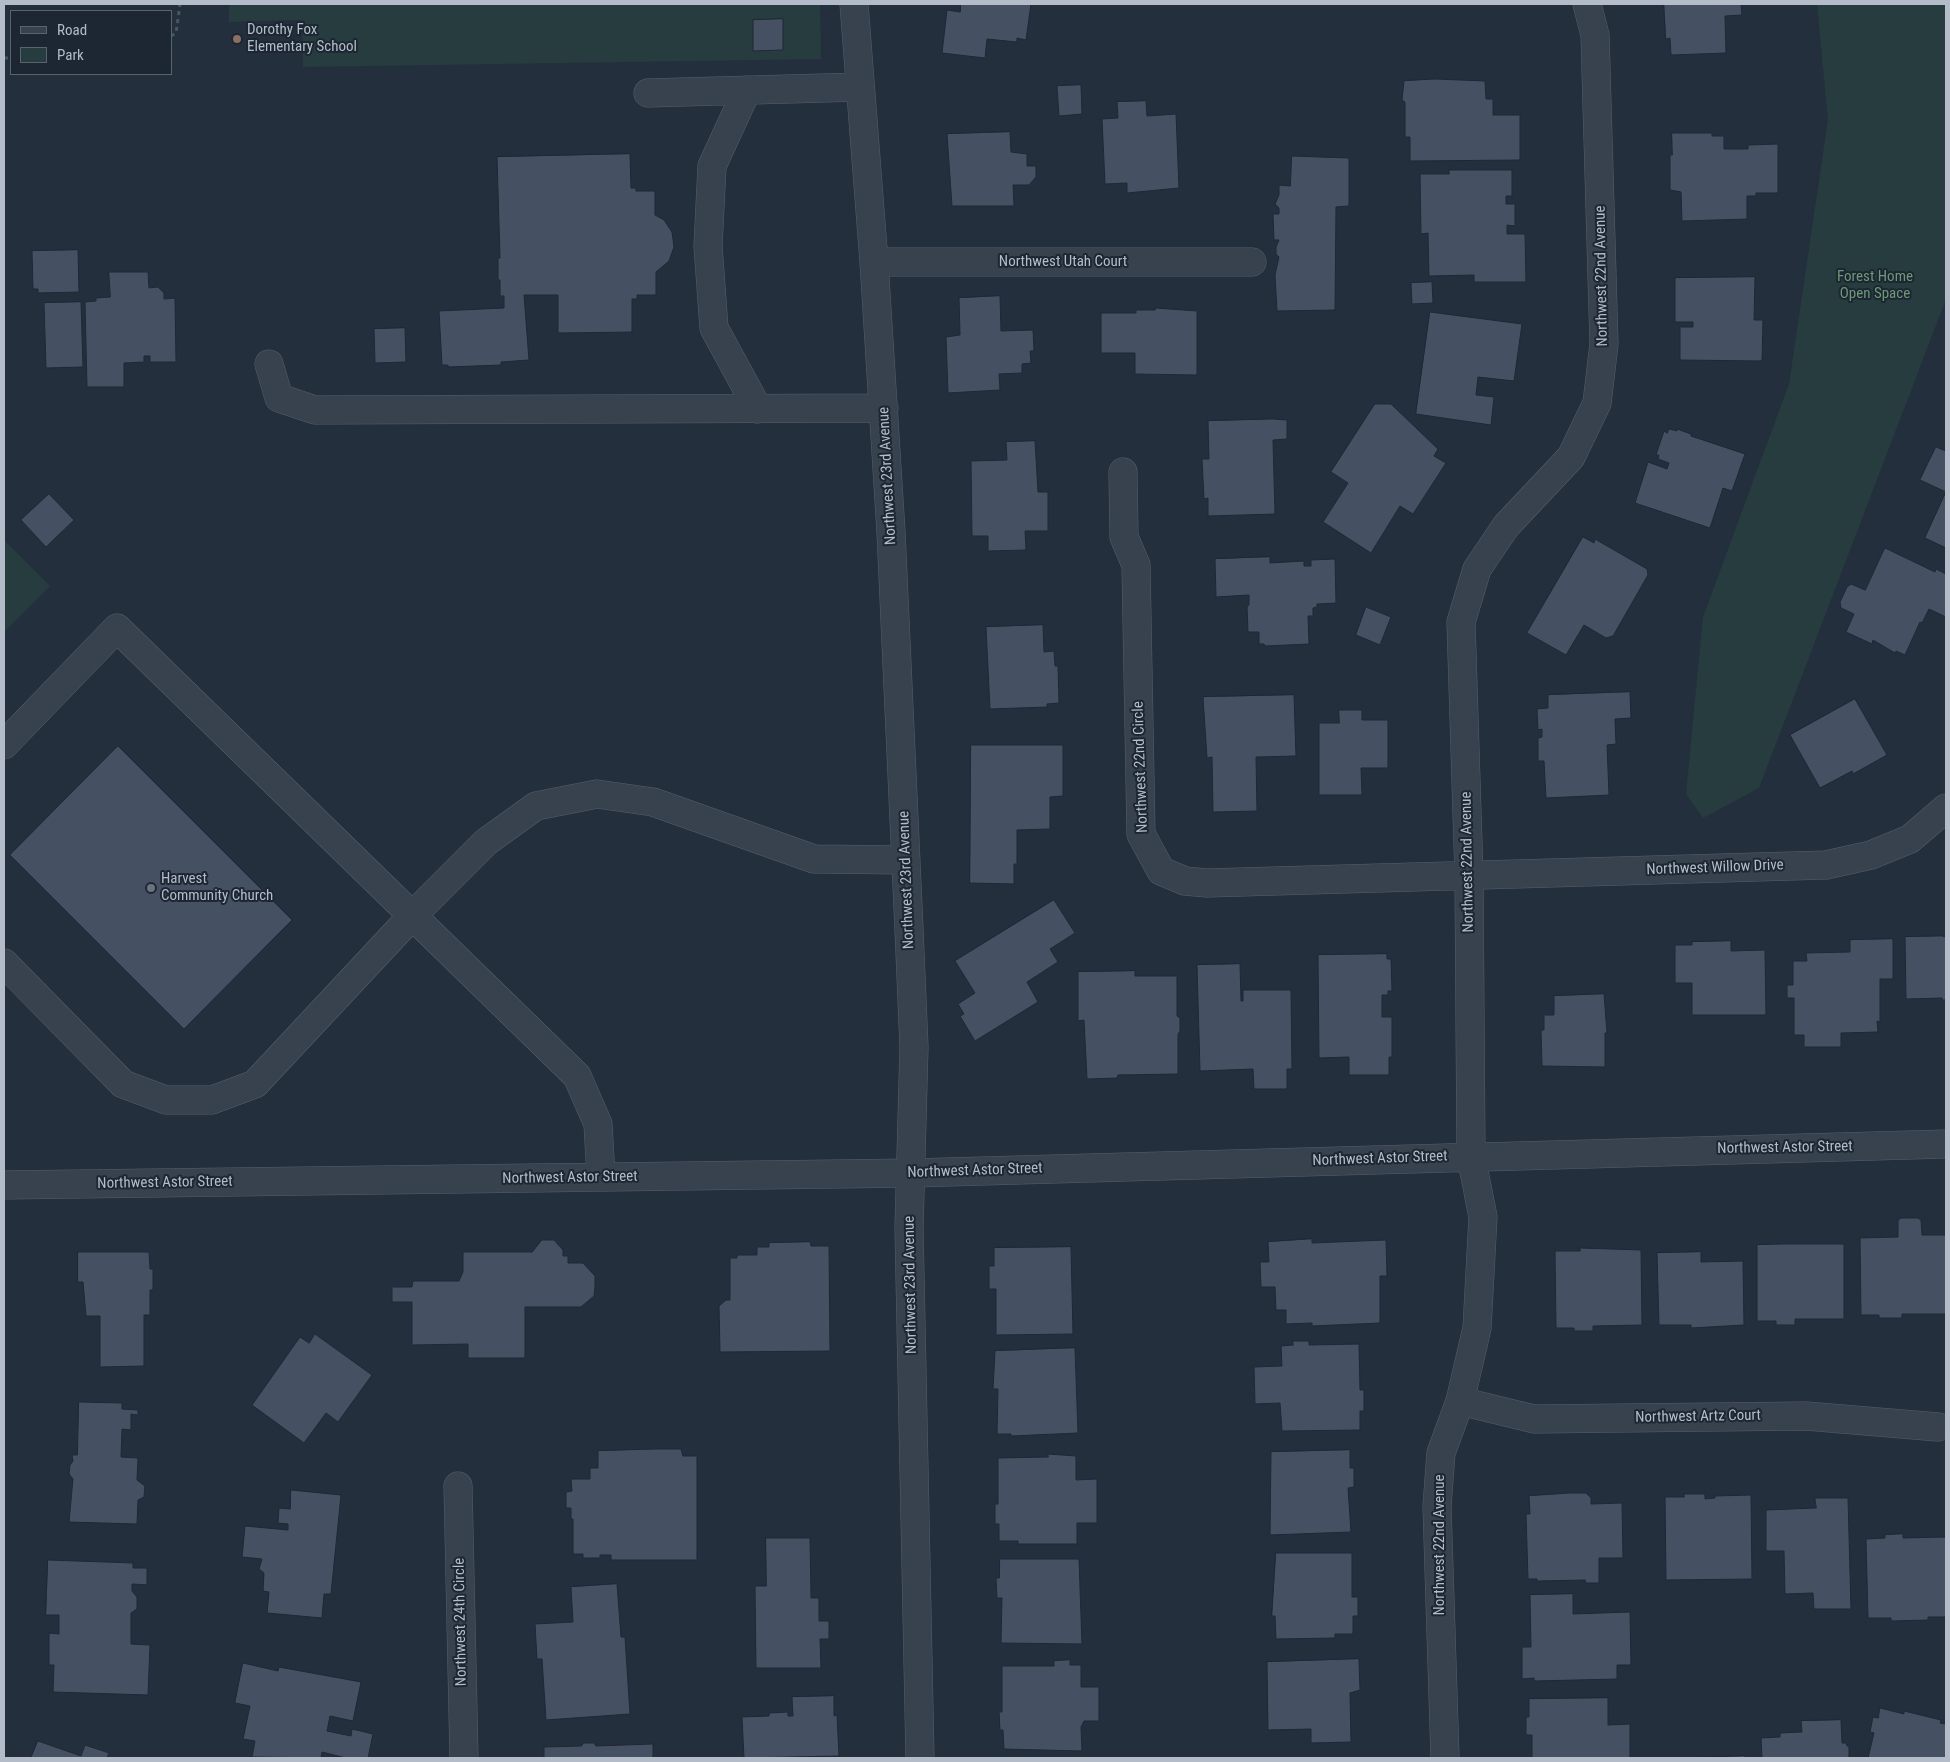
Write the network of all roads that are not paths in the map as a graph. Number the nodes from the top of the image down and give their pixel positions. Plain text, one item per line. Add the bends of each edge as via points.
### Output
1 (854, 4) edge
2 (1587, 4) edge
3 (859, 87) junction
4 (747, 90) junction
5 (648, 93) dead end
6 (874, 262) junction
7 (1252, 262) dead end
8 (269, 364) dead end
9 (884, 408) junction
10 (758, 409) junction
11 (1122, 472) dead end
12 (4, 745) edge
13 (1946, 808) edge
14 (906, 860) junction
15 (1469, 876) junction
16 (412, 916) junction
17 (4, 963) edge
18 (1946, 1144) edge
19 (1471, 1156) junction
20 (912, 1173) junction
21 (601, 1177) junction
22 (4, 1186) edge
23 (1460, 1401) junction
24 (1938, 1428) dead end
25 (458, 1486) dead end
26 (464, 1758) edge
27 (920, 1758) edge
28 (1445, 1758) edge

1 - 3 street, Northwest 23rd Avenue
2 - 15 street, Northwest 22nd Avenue via 1596,36 1602,364 1596,403 1571,457 1506,526 1477,569 1461,622
3 - 4 street
3 - 6 street, Northwest 23rd Avenue
4 - 5 street
4 - 10 street via 712,166 708,246 714,328
6 - 7 street, Northwest Utah Court
6 - 9 street, Northwest 23rd Avenue
8 - 10 street via 279,398 315,410
9 - 10 street
9 - 14 street, Northwest 23rd Avenue
11 - 15 street, Northwest 22nd Circle via 1124,537 1136,565 1141,834 1161,870 1185,881 1207,883
12 - 16 street via 117,628
13 - 15 street, Northwest Willow Drive via 1910,839 1871,855 1826,865
14 - 16 street via 814,859 652,802 597,794 536,806 486,842
14 - 20 street, Northwest 23rd Avenue via 914,1047
15 - 19 street, Northwest 22nd Avenue
16 - 17 street via 255,1084 212,1100 166,1100 123,1084
16 - 21 street via 577,1076 598,1124
18 - 19 street, Northwest Astor Street
19 - 20 street, Northwest Astor Street
19 - 23 street, Northwest 22nd Avenue via 1483,1217 1477,1328
20 - 21 street, Northwest Astor Street
20 - 27 street, Northwest 23rd Avenue via 909,1238
21 - 22 street, Northwest Astor Street
23 - 24 street, Northwest Artz Court via 1534,1420 1806,1416
23 - 28 street, Northwest 22nd Avenue via 1441,1453 1437,1506
25 - 26 street, Northwest 24th Circle

